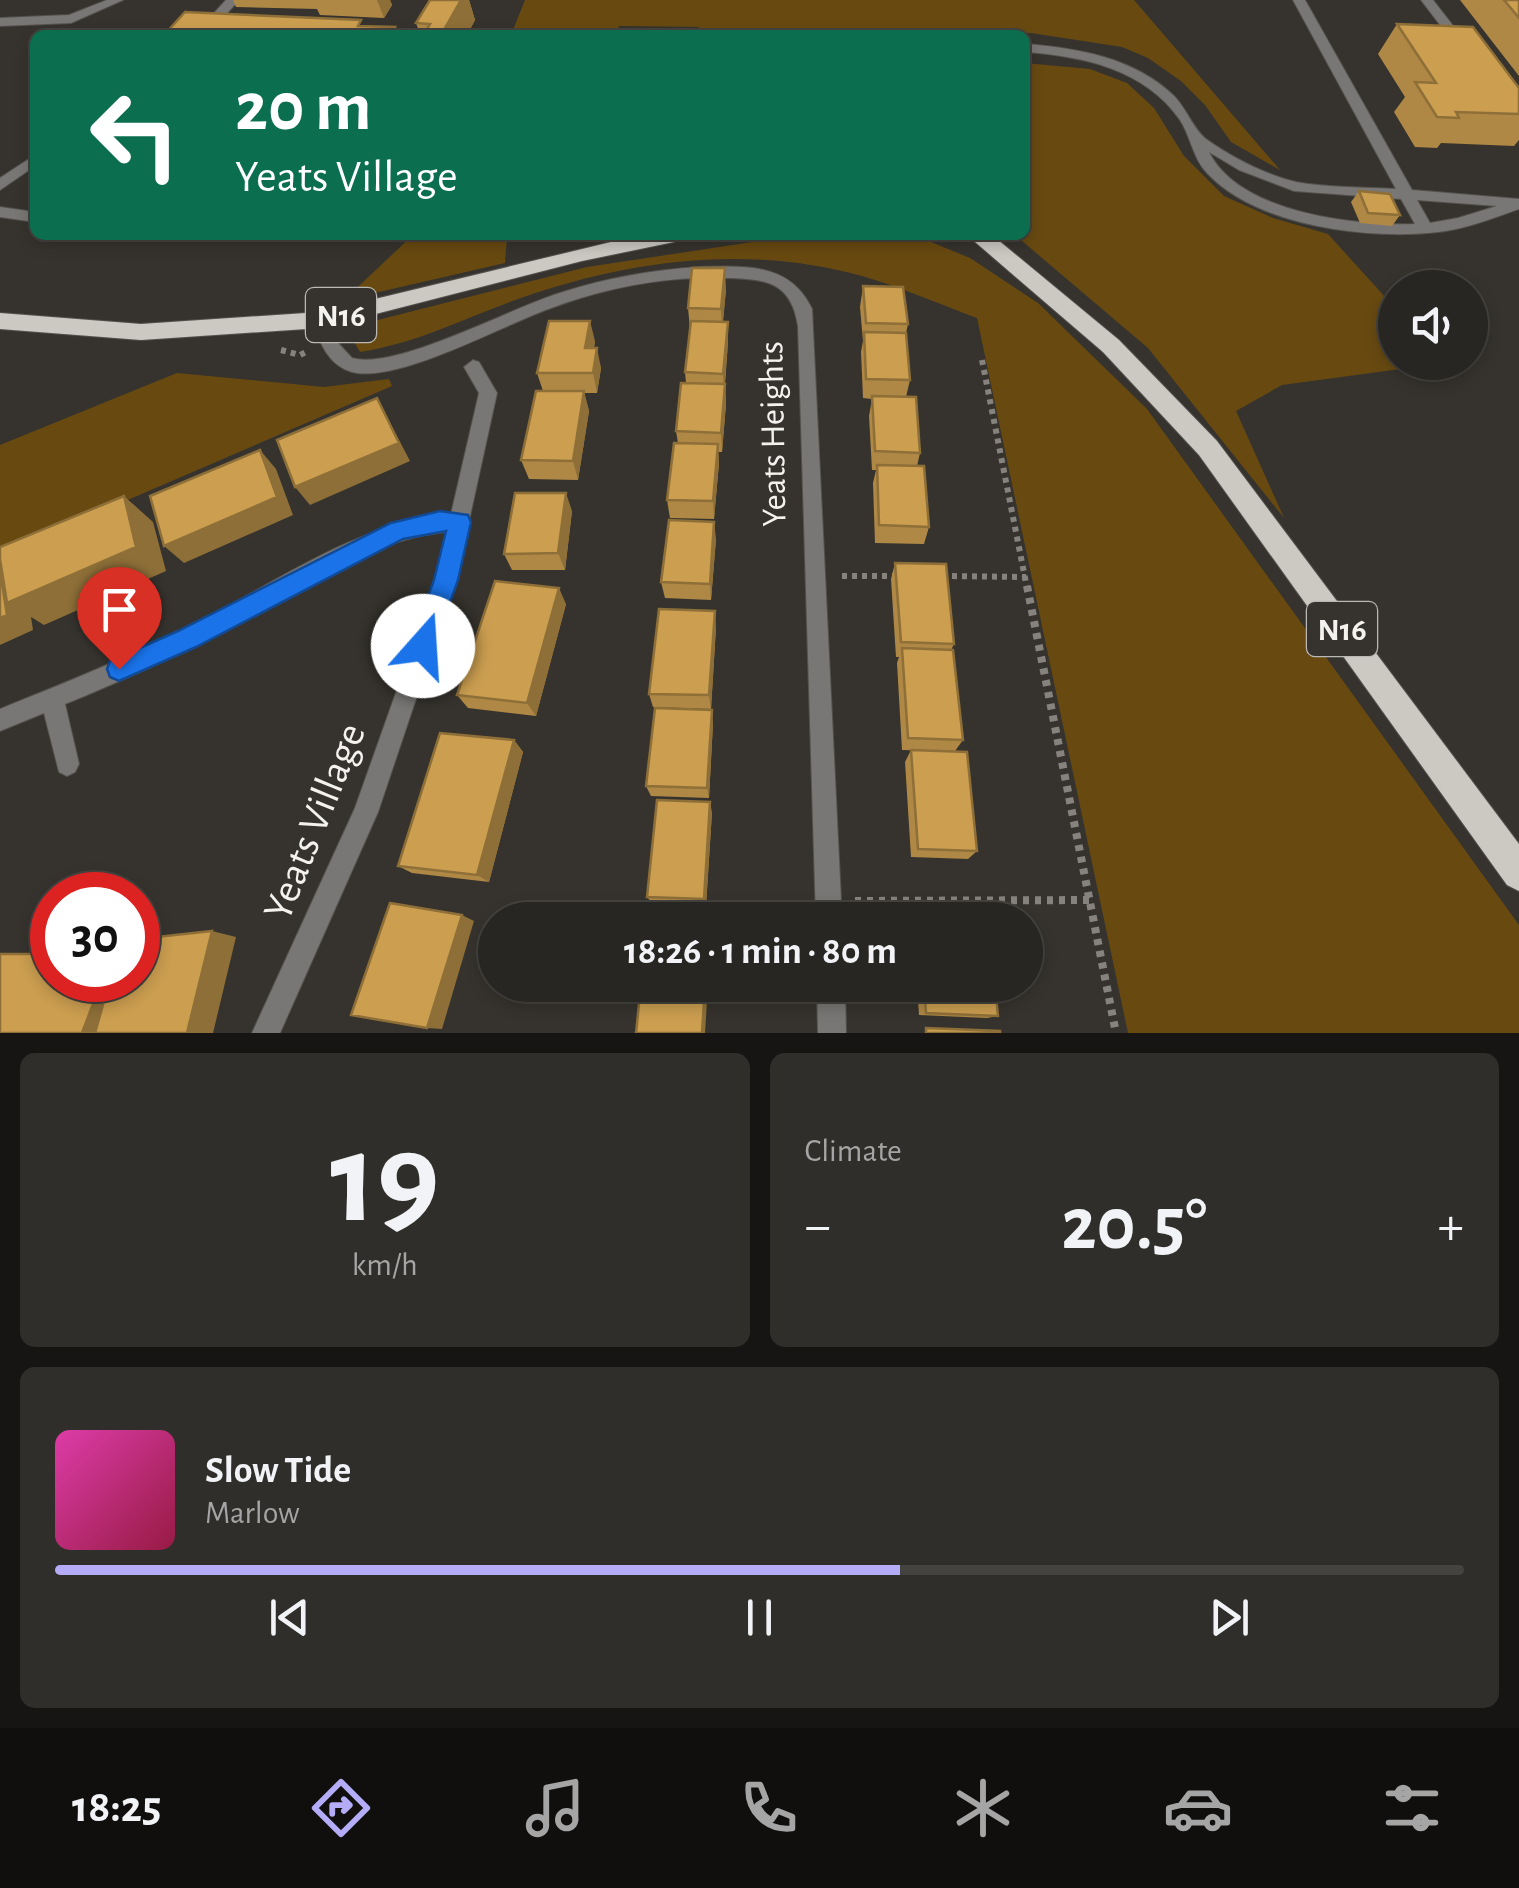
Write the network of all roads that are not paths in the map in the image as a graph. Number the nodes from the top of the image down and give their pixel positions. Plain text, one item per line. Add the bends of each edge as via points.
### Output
1 (118, 0) edge
2 (232, 0) edge
3 (1299, 0) edge
4 (1428, 0) edge
5 (0, 22) edge
6 (208, 26) junction
7 (224, 26) edge
8 (202, 30) edge
9 (1030, 48) edge
10 (1473, 61) edge
11 (1200, 141) junction
12 (30, 163) edge
13 (0, 185) edge
14 (1407, 194) junction
15 (1519, 204) edge
16 (0, 212) edge
17 (30, 217) edge
18 (1425, 228) junction
19 (650, 240) edge
20 (984, 240) edge
21 (321, 320) junction
22 (0, 321) edge
23 (473, 367) dead end
24 (460, 522) junction
25 (52, 699) junction
26 (0, 720) edge
27 (67, 764) dead end
28 (1519, 873) edge
29 (829, 902) edge
30 (832, 1002) edge
31 (266, 1033) edge
32 (832, 1033) edge

1 - 5 street via 72,19
2 - 6 street
3 - 14 street
4 - 10 street
6 - 7 street
6 - 8 street
9 - 11 street via 1121,67 1170,95
11 - 14 street via 1244,168 1294,186
11 - 18 street via 1210,170 1288,213
12 - 13 street
14 - 15 street
14 - 18 street
15 - 18 street
16 - 17 street
19 - 21 highway, N16
20 - 28 highway, N16 via 1111,346 1208,448
21 - 22 highway, N16 via 141,332
21 - 29 street, Yeats Heights via 327,343 342,360 363,368 548,302 659,273 783,278 803,305 809,330
23 - 24 street, Yeats Village via 488,393
24 - 25 street via 399,530 187,639
24 - 31 street, Yeats Village via 366,812
25 - 26 street
25 - 27 street
30 - 32 street

